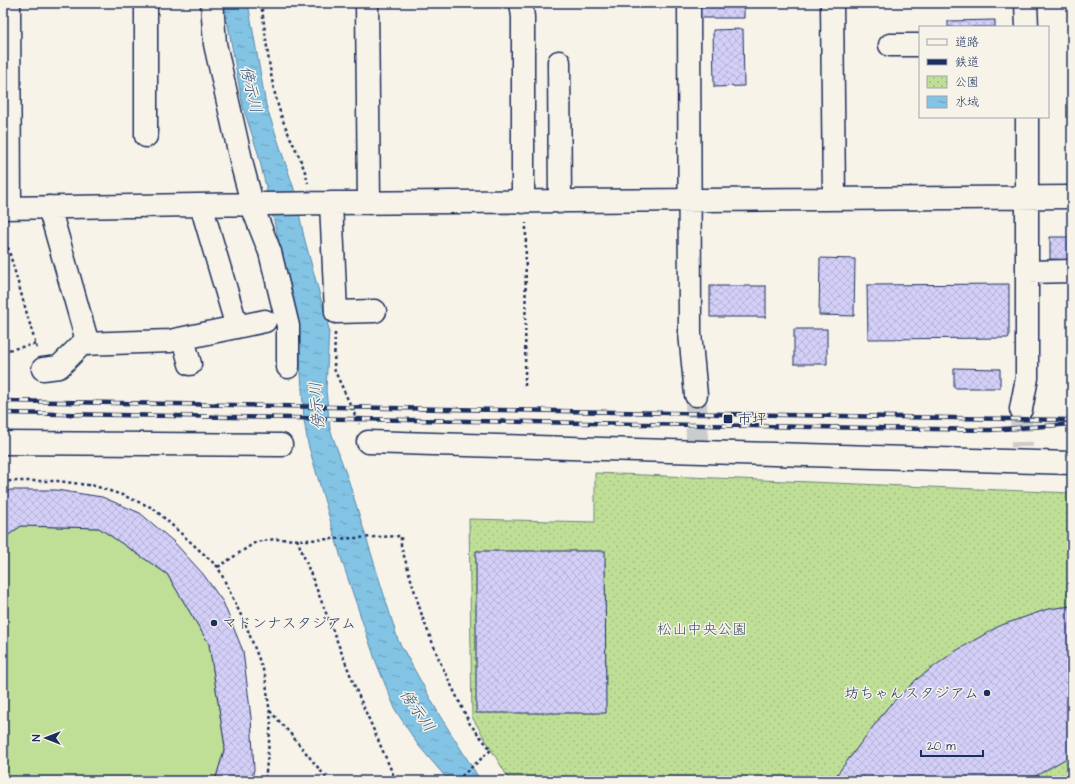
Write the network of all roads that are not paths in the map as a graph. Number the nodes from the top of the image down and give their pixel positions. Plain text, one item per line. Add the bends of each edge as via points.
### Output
1 (9, 3) edge
2 (146, 3) edge
3 (212, 3) edge
4 (367, 3) edge
5 (521, 3) edge
6 (690, 3) edge
7 (832, 3) edge
8 (1026, 3) edge
9 (1027, 26) edge
10 (6, 27) edge
11 (890, 45) dead end
12 (919, 45) edge
13 (559, 62) dead end
14 (1027, 118) edge
15 (146, 136) dead end
16 (1072, 196) edge
17 (1027, 197) junction
18 (834, 198) junction
19 (689, 200) junction
20 (525, 202) junction
21 (560, 202) junction
22 (331, 203) junction
23 (369, 203) junction
24 (256, 204) junction
25 (201, 205) junction
26 (50, 207) junction
27 (6, 208) edge
28 (1072, 271) edge
29 (1027, 272) junction
30 (375, 311) dead end
31 (265, 321) dead end
32 (237, 327) junction
33 (183, 339) junction
34 (88, 344) junction
35 (190, 364) dead end
36 (288, 367) dead end
37 (43, 369) road end
38 (696, 395) tunnel mouth
39 (1021, 409) tunnel mouth
40 (368, 442) dead end
41 (3, 443) edge
42 (281, 445) dead end
43 (1072, 463) edge

1 - 10 street
2 - 15 street
3 - 24 street via 215,44 243,169
4 - 23 street
5 - 20 street
6 - 19 street
7 - 18 street
8 - 9 street
10 - 27 street
11 - 12 street
13 - 21 street
14 - 17 street
16 - 17 street
17 - 18 street
17 - 29 street
18 - 19 street
19 - 21 street
19 - 38 street via 690,333
20 - 21 street
20 - 23 street
22 - 23 street
22 - 24 street
22 - 30 street via 336,312
24 - 25 street
24 - 36 street via 255,214 270,252 288,326
25 - 26 street
25 - 32 street
26 - 27 street
26 - 34 street
28 - 29 street
29 - 39 street via 1027,378
31 - 32 street
32 - 33 street
33 - 34 street
33 - 35 street
34 - 37 street via 82,344 59,367
40 - 43 street via 1022,454
41 - 42 street

